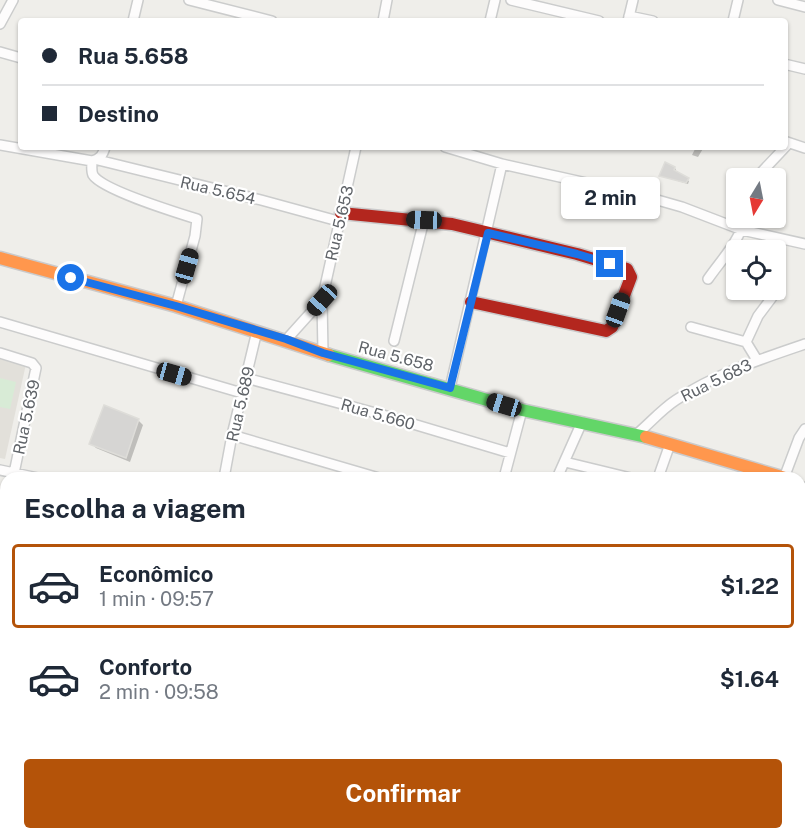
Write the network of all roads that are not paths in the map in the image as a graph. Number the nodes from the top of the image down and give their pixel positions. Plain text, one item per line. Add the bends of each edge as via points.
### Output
1 (13, 0) edge
2 (138, 0) edge
3 (189, 0) edge
4 (386, 0) edge
5 (495, 0) edge
6 (511, 0) edge
7 (633, 0) edge
8 (738, 0) edge
9 (778, 0) edge
10 (224, 4) edge
11 (805, 7) edge
12 (134, 18) edge
13 (254, 18) edge
14 (383, 18) edge
15 (491, 18) edge
16 (586, 18) edge
17 (629, 18) edge
18 (734, 18) edge
19 (0, 24) edge
20 (0, 52) edge
21 (18, 57) edge
22 (788, 65) edge
23 (805, 69) edge
24 (788, 142) edge
25 (0, 145) edge
26 (18, 147) edge
27 (805, 147) edge
28 (50, 150) edge
29 (355, 150) edge
30 (455, 150) edge
31 (780, 150) edge
32 (99, 155) edge
33 (502, 164) junction
34 (765, 168) edge
35 (340, 217) junction
36 (424, 220) junction
37 (742, 230) junction
38 (488, 233) junction
39 (805, 244) edge
40 (0, 258) edge
41 (708, 279) dead end
42 (322, 300) junction
43 (770, 300) edge
44 (471, 302) junction
45 (176, 306) junction
46 (0, 322) edge
47 (692, 327) dead end
48 (257, 331) junction
49 (286, 339) junction
50 (394, 341) dead end
51 (746, 342) junction
52 (805, 344) edge
53 (0, 353) edge
54 (323, 353) junction
55 (758, 360) junction
56 (246, 378) junction
57 (450, 388) junction
58 (242, 393) junction
59 (522, 410) junction
60 (582, 422) junction
61 (805, 429) edge
62 (637, 434) junction
63 (232, 435) junction
64 (670, 444) junction
65 (510, 453) junction
66 (566, 462) junction
67 (14, 472) edge
68 (225, 472) edge
69 (358, 472) edge
70 (505, 472) edge
71 (560, 472) edge
72 (606, 472) edge
73 (660, 472) edge
74 (764, 472) edge
75 (786, 472) edge

1 - 19 street
2 - 12 street
3 - 10 street
4 - 14 street
5 - 15 street
6 - 16 street
7 - 17 street
8 - 18 street
9 - 11 street
10 - 13 street
20 - 21 street
22 - 23 street
24 - 27 street
25 - 26 street, Rua 5.654
28 - 32 street, Rua 5.654
29 - 35 street, Rua 5.653
30 - 33 street
31 - 34 street
32 - 35 street, Rua 5.654 via 261,200
32 - 45 street via 92,171 94,177 159,207 197,219
33 - 37 street via 640,195
33 - 38 street
35 - 36 street
35 - 42 street, Rua 5.653
36 - 38 street
36 - 50 street
37 - 39 street
37 - 41 street
38 - 44 street
38 - 44 street via 627,269 631,277 612,327 606,331
40 - 45 street, Rua 5.658
42 - 49 street
42 - 54 street, Rua 5.653
43 - 51 street
44 - 57 street
45 - 48 street, Rua 5.658
46 - 58 street
47 - 51 street
48 - 49 street, Rua 5.658
48 - 56 street, Rua 5.689
49 - 54 street, Rua 5.658
51 - 55 street
52 - 55 street, Rua 5.683
53 - 67 street, Rua 5.639 via 32,363 36,368
54 - 57 street, Rua 5.658
55 - 62 street, Rua 5.683 via 680,397
56 - 58 street, Rua 5.689
56 - 65 street, Rua 5.660
57 - 59 street, Rua 5.658
58 - 63 street, Rua 5.689
59 - 60 street, Rua 5.658
59 - 65 street
60 - 62 street, Rua 5.658
60 - 66 street
61 - 75 street
62 - 64 street, Rua 5.658
63 - 68 street, Rua 5.689
63 - 69 street
64 - 73 street
64 - 74 street, Rua 5.658
65 - 70 street
66 - 71 street
66 - 72 street

